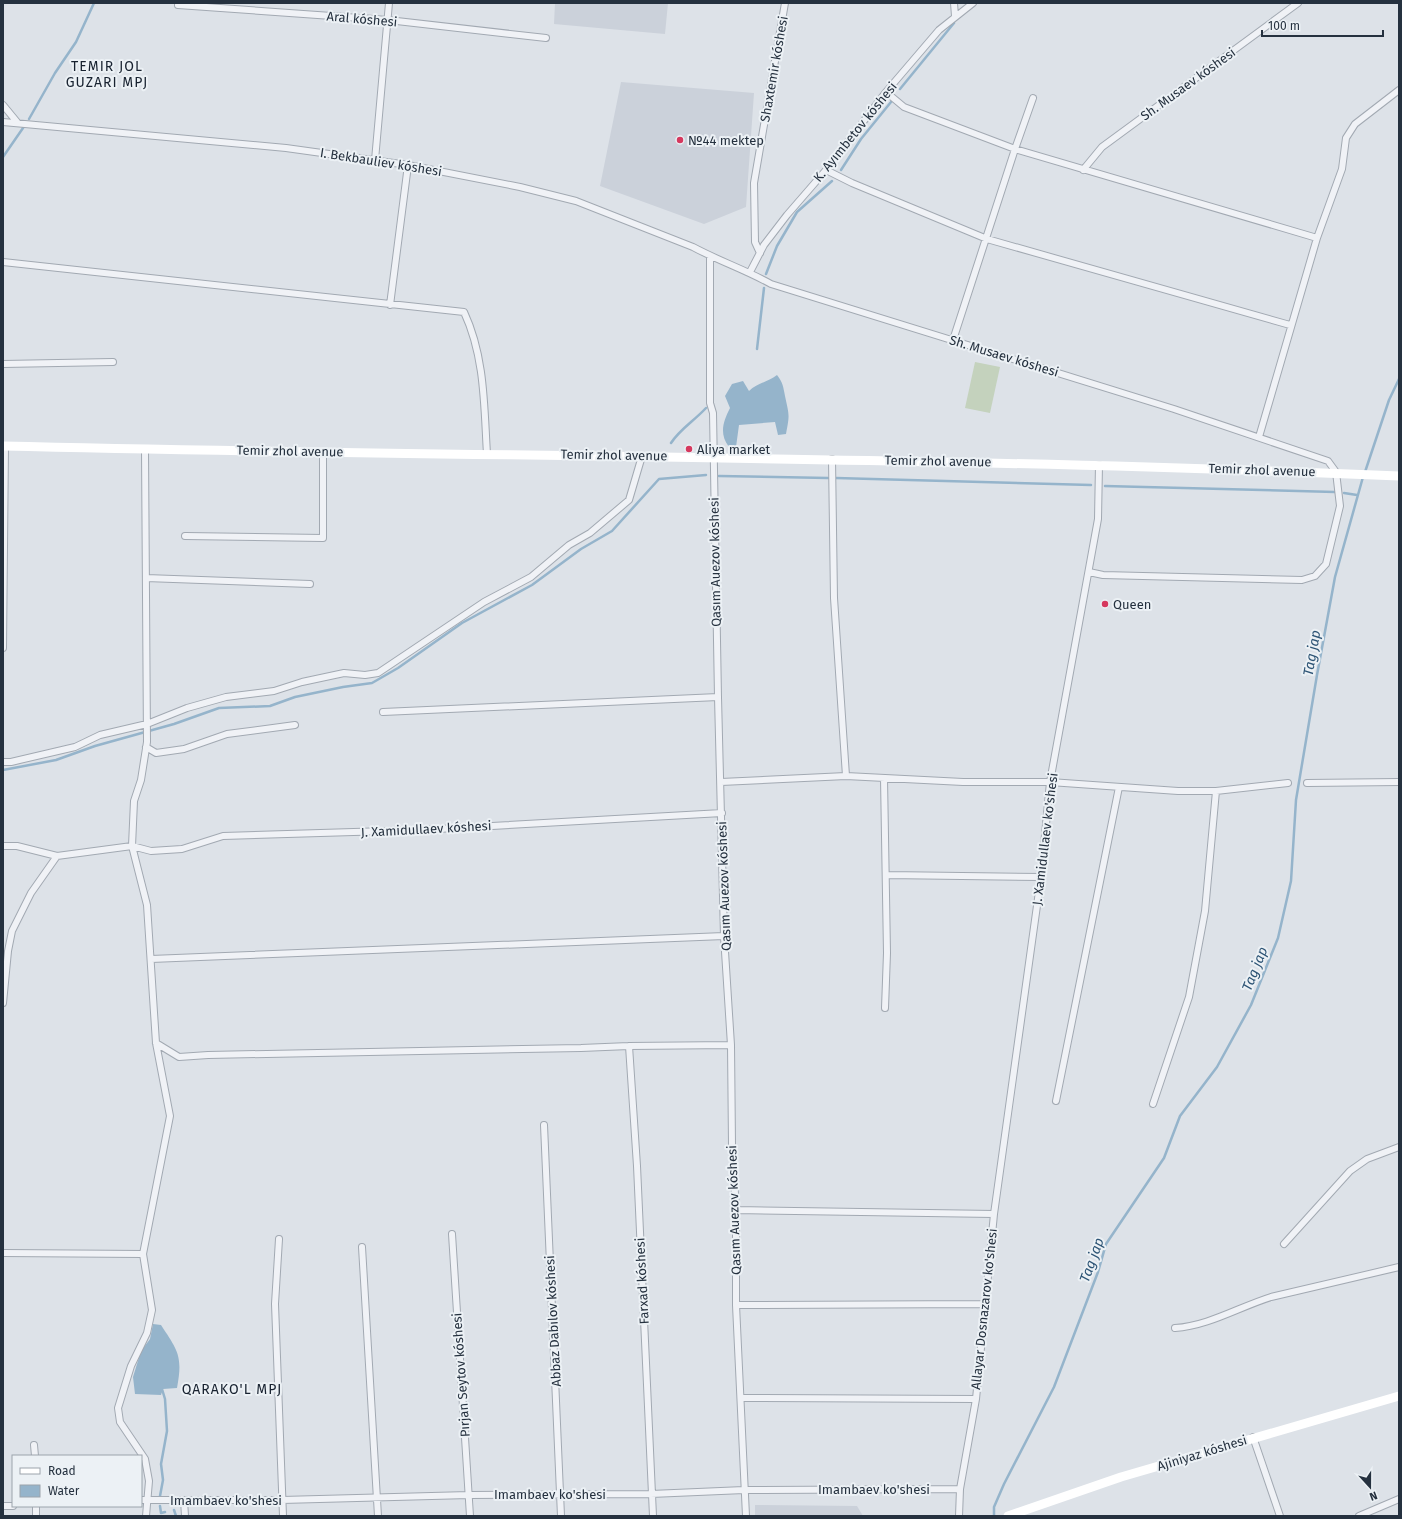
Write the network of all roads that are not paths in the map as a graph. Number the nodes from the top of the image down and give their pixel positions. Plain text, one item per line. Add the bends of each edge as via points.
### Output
1 (390, 3) edge
2 (785, 3) edge
3 (954, 3) edge
4 (973, 3) edge
5 (1298, 3) edge
6 (178, 5) dead end
7 (955, 16) junction
8 (388, 20) junction
9 (546, 38) dead end
10 (1399, 90) edge
11 (886, 92) junction
12 (1033, 98) dead end
13 (3, 105) edge
14 (3, 122) edge
15 (17, 122) junction
16 (1015, 149) junction
17 (375, 160) junction
18 (408, 165) junction
19 (826, 170) junction
20 (1083, 170) junction
21 (1317, 238) junction
22 (987, 239) junction
23 (760, 253) junction
24 (710, 256) junction
25 (3, 262) edge
26 (750, 272) junction
27 (390, 305) junction
28 (1290, 325) junction
29 (953, 340) junction
30 (113, 362) dead end
31 (3, 364) edge
32 (1259, 437) junction
33 (4, 446) edge
34 (145, 449) junction
35 (323, 452) junction
36 (487, 454) junction
37 (642, 456) junction
38 (713, 456) junction
39 (832, 459) junction
40 (1099, 466) junction
41 (1341, 472) junction
42 (1399, 476) edge
43 (185, 536) dead end
44 (3, 566) edge
45 (1089, 572) junction
46 (146, 578) junction
47 (310, 584) dead end
48 (3, 622) edge
49 (3, 648) edge
50 (718, 697) junction
51 (383, 712) dead end
52 (147, 724) junction
53 (295, 725) dead end
54 (146, 745) junction
55 (3, 762) edge
56 (846, 776) junction
57 (884, 778) junction
58 (721, 782) junction
59 (1050, 782) junction
60 (1399, 782) edge
61 (1288, 783) dead end
62 (1307, 783) dead end
63 (1119, 787) junction
64 (1216, 791) junction
65 (722, 813) junction
66 (3, 846) edge
67 (132, 846) junction
68 (57, 856) junction
69 (887, 875) junction
70 (1041, 877) junction
71 (724, 936) junction
72 (152, 959) junction
73 (3, 1003) edge
74 (885, 1008) dead end
75 (156, 1043) junction
76 (731, 1045) junction
77 (629, 1046) junction
78 (1056, 1101) dead end
79 (1153, 1104) dead end
80 (544, 1125) dead end
81 (1399, 1147) edge
82 (736, 1210) junction
83 (994, 1214) junction
84 (452, 1234) dead end
85 (279, 1239) dead end
86 (1284, 1244) dead end
87 (362, 1247) dead end
88 (3, 1253) edge
89 (143, 1254) junction
90 (1399, 1267) edge
91 (984, 1304) junction
92 (736, 1305) junction
93 (1175, 1328) dead end
94 (1399, 1396) edge
95 (742, 1398) junction
96 (976, 1399) junction
97 (1253, 1438) junction
98 (34, 1445) dead end
99 (35, 1455) edge
100 (960, 1489) junction
101 (744, 1490) junction
102 (561, 1494) junction
103 (652, 1494) junction
104 (469, 1495) junction
105 (377, 1497) junction
106 (144, 1499) edge
107 (1399, 1499) edge
108 (184, 1500) junction
109 (282, 1500) junction
110 (1012, 1515) edge
111 (146, 1516) edge
112 (185, 1516) edge
113 (283, 1516) edge
114 (378, 1516) edge
115 (470, 1516) edge
116 (561, 1516) edge
117 (653, 1516) edge
118 (746, 1516) edge
119 (959, 1516) edge
120 (1280, 1516) edge
121 (1359, 1516) edge

1 - 8 street
2 - 23 street, Shaxtemir kóshesi via 754,183 755,242
3 - 7 street
4 - 7 street, K. Ayımbetov kóshesi
5 - 20 street, Sh. Musaev kóshesi via 1102,147
6 - 8 street, Aral kóshesi
7 - 11 street, K. Ayımbetov kóshesi via 939,30
8 - 9 street, Aral kóshesi
8 - 17 street
10 - 21 street via 1355,124 1346,138 1342,169
11 - 16 street via 904,107
11 - 19 street, K. Ayımbetov kóshesi
12 - 16 street
13 - 15 street
14 - 15 street, I. Bekbauliev kóshesi
15 - 17 street, I. Bekbauliev kóshesi via 286,148
16 - 20 street
16 - 22 street
17 - 18 street, I. Bekbauliev kóshesi
18 - 24 street, I. Bekbauliev kóshesi via 576,201
18 - 27 street
19 - 22 street
19 - 23 street, K. Ayımbetov kóshesi via 787,215
20 - 21 street
21 - 28 street
22 - 28 street
22 - 29 street
23 - 26 street, K. Ayımbetov kóshesi
24 - 26 street, I. Bekbauliev kóshesi
24 - 38 street, Qasım Auezov kóshesi via 710,403 713,413
25 - 27 street
26 - 29 street, Sh. Musaev kóshesi via 771,284
27 - 36 street via 464,312 472,330 482,371
28 - 32 street
29 - 32 street, Sh. Musaev kóshesi
30 - 31 street
32 - 41 street, Sh. Musaev kóshesi via 1328,461
33 - 34 street, Temir zhol avenue
33 - 44 street
34 - 35 street, Temir zhol avenue
34 - 46 street
35 - 36 street, Temir zhol avenue
35 - 43 street via 323,538
36 - 37 street, Temir zhol avenue
37 - 38 street, Temir zhol avenue
37 - 52 street via 628,500 590,533 569,545 532,578 484,602 378,673 344,673 274,691 226,697
38 - 39 street, Temir zhol avenue
38 - 50 street, Qasım Auezov kóshesi
39 - 40 street, Temir zhol avenue
39 - 56 street via 834,598
40 - 41 street, Temir zhol avenue
40 - 45 street, J. Xamidullaev ko'shesi via 1098,520
41 - 42 street, Temir zhol avenue
41 - 45 street via 1340,506 1326,564 1315,576 1302,580 1104,575
44 - 48 street
45 - 59 street, J. Xamidullaev ko'shesi
46 - 47 street
46 - 52 street
48 - 49 street
50 - 51 street
50 - 58 street, Qasım Auezov kóshesi
52 - 54 street
52 - 55 street via 100,735 75,747
53 - 54 street via 227,734 184,749 156,753
54 - 67 street via 141,780 134,802
56 - 57 street
56 - 58 street
57 - 59 street via 963,782
57 - 69 street
58 - 65 street, Qasım Auezov kóshesi
59 - 63 street
59 - 70 street, J. Xamidullaev ko'shesi
60 - 62 street
61 - 64 street
63 - 64 street
63 - 78 street
64 - 79 street via 1205,911 1189,997
65 - 67 street, J. Xamidullaev kóshesi via 420,830 223,836 182,849 159,851
65 - 71 street, Qasım Auezov kóshesi
66 - 68 street via 17,846
67 - 68 street
67 - 72 street via 147,905
68 - 73 street via 32,893 12,931
69 - 70 street
69 - 74 street
70 - 83 street, J. Xamidullaev ko'shesi
71 - 72 street
71 - 76 street, Qasım Auezov kóshesi
72 - 75 street
75 - 77 street via 179,1057
75 - 89 street via 170,1116
76 - 77 street
76 - 82 street, Qasım Auezov kóshesi via 732,1145
77 - 103 street, Farxad kóshesi
80 - 102 street, Abbaz Dabılov kóshesi
81 - 86 street via 1367,1159 1350,1171
82 - 83 street, Allayar Dosnazarov ko'shesi
82 - 92 street, Qasım Auezov kóshesi
83 - 91 street, Allayar Dosnazarov ko'shesi
84 - 104 street, Pırjan Seytov kóshesi
85 - 109 street via 275,1304
87 - 105 street
88 - 89 street
89 - 106 street via 152,1310 147,1333 131,1366 118,1408 120,1422 146,1459 149,1481
90 - 93 street via 1271,1297 1190,1327
91 - 92 street
91 - 96 street, Allayar Dosnazarov ko'shesi
92 - 95 street, Qasım Auezov kóshesi
94 - 97 street, Ajiniyaz kóshesi
95 - 96 street
95 - 101 street, Qasım Auezov kóshesi
96 - 100 street, Allayar Dosnazarov ko'shesi
97 - 110 street, Ajiniyaz kóshesi via 1121,1477
97 - 120 street
98 - 99 street
100 - 101 street, Imambaev ko'shesi
100 - 119 street, Allayar Dosnazarov ko'shesi
101 - 103 street, Imambaev ko'shesi
101 - 118 street, Qasım Auezov kóshesi
102 - 103 street, Imambaev ko'shesi
102 - 104 street, Imambaev ko'shesi
102 - 116 street, Abbaz Dabılov kóshesi
103 - 117 street, Farxad kóshesi
104 - 105 street, Imambaev ko'shesi
104 - 115 street, Pırjan Seytov kóshesi
105 - 109 street, Imambaev ko'shesi
105 - 114 street
106 - 108 street, Imambaev ko'shesi
106 - 111 street
107 - 121 street
108 - 109 street, Imambaev ko'shesi
108 - 112 street
109 - 113 street

